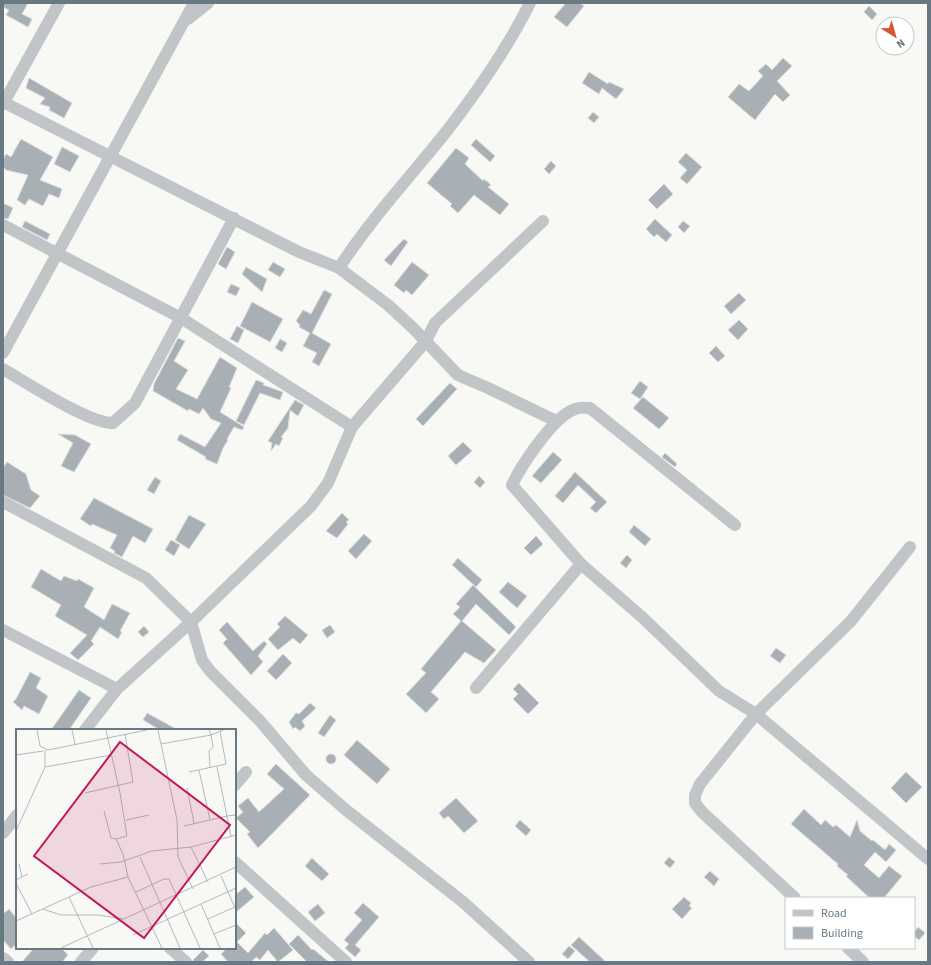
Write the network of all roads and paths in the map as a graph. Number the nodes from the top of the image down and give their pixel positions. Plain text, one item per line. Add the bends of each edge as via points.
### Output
1 (59, 3) edge
2 (194, 3) edge
3 (208, 3) edge
4 (527, 4) edge
5 (183, 24) junction
6 (3, 103) edge
7 (111, 156) junction
8 (234, 218) junction
9 (542, 221) dead end
10 (3, 225) edge
11 (56, 254) junction
12 (339, 268) junction
13 (181, 318) junction
14 (426, 341) junction
15 (3, 353) edge
16 (3, 369) edge
17 (556, 422) junction
18 (352, 427) junction
19 (3, 502) edge
20 (735, 526) dead end
21 (910, 547) dead end
22 (581, 564) junction
23 (191, 622) junction
24 (3, 630) edge
25 (476, 688) dead end
26 (117, 689) junction
27 (756, 714) junction
28 (86, 729) edge
29 (246, 772) dead end
30 (236, 784) edge
31 (16, 816) edge
32 (3, 833) edge
33 (927, 857) edge
34 (236, 863) edge
35 (794, 897) edge
36 (92, 949) edge
37 (171, 949) edge
38 (849, 949) edge
39 (3, 958) edge
40 (8, 962) edge
41 (80, 962) edge
42 (186, 962) edge
43 (346, 962) edge
44 (528, 962) edge
45 (863, 962) edge

1 - 6 street
2 - 5 street
3 - 5 street
4 - 12 street via 497,60 447,131 356,242
5 - 7 street
6 - 7 street
7 - 8 street
7 - 11 street
8 - 12 street via 299,252
8 - 13 street
9 - 14 street via 435,323
10 - 11 street
11 - 13 street
11 - 15 street
12 - 14 street via 388,305
13 - 16 street via 135,403 113,423 104,423 57,400
13 - 18 street
14 - 17 street via 458,375
14 - 18 street
17 - 20 street via 574,409 590,408
17 - 22 street via 512,484
18 - 23 street via 328,483 311,506
19 - 23 street via 146,578
21 - 27 street via 851,621
22 - 25 street
22 - 27 street via 720,691
23 - 26 street
23 - 44 street via 202,660 210,671 260,720 306,775 346,810 463,902
24 - 26 street
26 - 28 street
27 - 33 street
27 - 35 street via 700,784 695,795 695,803
29 - 30 street
31 - 32 street
34 - 43 street
36 - 41 street
37 - 42 street
38 - 45 street
39 - 40 street

